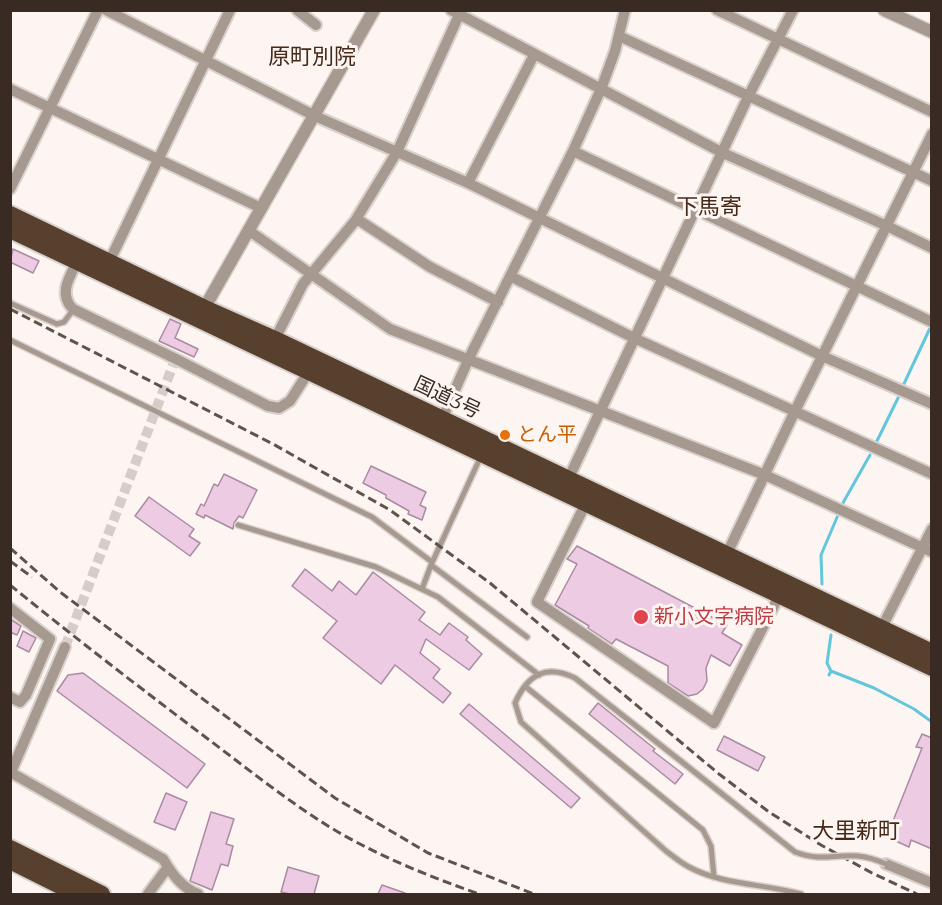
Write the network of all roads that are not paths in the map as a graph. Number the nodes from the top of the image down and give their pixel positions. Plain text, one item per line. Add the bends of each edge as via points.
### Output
1 (98, 10) edge
2 (106, 10) edge
3 (230, 10) edge
4 (297, 10) edge
5 (374, 10) edge
6 (626, 10) edge
7 (717, 10) edge
8 (793, 10) edge
9 (884, 10) edge
10 (455, 13) edge
11 (316, 25) dead end
12 (932, 32) edge
13 (619, 36) junction
14 (779, 40) junction
15 (534, 55) junction
16 (205, 61) junction
17 (10, 89) edge
18 (602, 90) junction
19 (749, 95) junction
20 (50, 107) junction
21 (932, 112) edge
22 (315, 116) junction
23 (932, 134) edge
24 (573, 151) junction
25 (397, 152) junction
26 (723, 153) junction
27 (158, 161) junction
28 (913, 172) junction
29 (932, 181) edge
30 (468, 183) junction
31 (10, 189) edge
32 (261, 208) junction
33 (696, 210) junction
34 (10, 214) edge
35 (357, 219) junction
36 (538, 219) junction
37 (887, 226) junction
38 (10, 230) edge
39 (248, 230) junction
40 (929, 247) edge
41 (80, 256) junction
42 (110, 260) junction
43 (310, 273) junction
44 (510, 276) junction
45 (663, 278) junction
46 (857, 286) junction
47 (498, 302) junction
48 (10, 303) edge
49 (73, 309) junction
50 (202, 313) junction
51 (932, 322) edge
52 (634, 338) junction
53 (275, 339) junction
54 (10, 340) edge
55 (822, 356) junction
56 (469, 358) junction
57 (312, 365) junction
58 (932, 404) edge
59 (599, 411) junction
60 (795, 411) junction
61 (439, 426) junction
62 (482, 454) junction
63 (932, 474) edge
64 (765, 475) junction
65 (566, 486) junction
66 (586, 503) junction
67 (238, 525) dead end
68 (932, 529) edge
69 (927, 550) edge
70 (723, 561) junction
71 (431, 563) junction
72 (422, 589) junction
73 (783, 590) junction
74 (10, 608) edge
75 (878, 634) junction
76 (527, 638) dead end
77 (64, 647) tunnel mouth
78 (932, 652) edge
79 (932, 668) edge
80 (539, 675) junction
81 (526, 687) junction
82 (10, 698) edge
83 (11, 772) edge
84 (10, 848) edge
85 (10, 861) edge
86 (886, 864) joint
87 (168, 867) junction
88 (714, 877) junction
89 (932, 883) edge
90 (76, 894) edge
91 (102, 894) edge
92 (148, 894) edge
93 (198, 894) edge
94 (801, 894) edge

1 - 20 street
2 - 16 street
3 - 16 street
4 - 11 street
5 - 22 street
6 - 13 street
7 - 14 street
8 - 14 street
9 - 12 street
10 - 15 street
10 - 25 street
13 - 18 street
13 - 19 street
14 - 19 street
14 - 21 street
15 - 18 street
15 - 30 street
16 - 22 street
16 - 27 street
17 - 20 street
18 - 24 street
18 - 26 street
19 - 26 street
19 - 28 street
20 - 27 street
20 - 31 street
22 - 25 street
22 - 32 street
23 - 28 street
24 - 33 street
24 - 36 street
25 - 30 street
25 - 35 street
26 - 33 street
26 - 37 street
27 - 32 street
27 - 42 street
28 - 29 street
28 - 37 street
30 - 36 street
32 - 39 street
33 - 45 street
33 - 46 street
34 - 41 highway, 国道3号
35 - 43 street
35 - 47 street via 430,267
36 - 44 street
36 - 45 street
37 - 40 street
37 - 46 street
38 - 41 highway, 国道3号
39 - 43 street
39 - 50 street
41 - 42 highway, 国道3号
41 - 49 street via 65,289 66,300
41 - 50 highway, 国道3号
42 - 50 highway, 国道3号
43 - 53 street
43 - 56 street via 390,329
44 - 47 street
44 - 52 street
45 - 52 street
45 - 55 street
46 - 51 street
46 - 55 street
47 - 56 street
48 - 49 lane via 57,324
49 - 57 street via 268,406 279,408 290,401
50 - 53 highway, 国道3号
50 - 57 highway, 国道3号
52 - 59 street
52 - 60 street
53 - 57 highway, 国道3号
54 - 71 lane via 372,517
55 - 58 street
55 - 60 street
56 - 59 street
56 - 61 street
57 - 61 highway, 国道3号
59 - 64 street
59 - 65 street
60 - 63 street
60 - 64 street
61 - 62 highway, 国道3号
61 - 65 highway, 国道3号
62 - 65 highway, 国道3号
62 - 71 lane
64 - 69 street
64 - 70 street
65 - 66 highway, 国道3号
65 - 70 highway, 国道3号
66 - 70 highway, 国道3号
66 - 73 street via 537,602 714,723
67 - 72 lane via 376,567
68 - 69 street
69 - 75 street
70 - 73 highway, 国道3号
71 - 72 lane
71 - 76 lane
72 - 80 lane via 438,597
73 - 75 highway, 国道3号
74 - 82 street via 50,639 26,695 20,702
75 - 78 highway, 国道3号
75 - 79 highway, 国道3号
77 - 83 street
80 - 81 lane
80 - 86 lane, bridge via 560,671 575,678 795,852 817,858 862,857
81 - 88 lane via 703,830 711,846
81 - 88 lane via 515,703 521,722 666,851 689,867
83 - 87 street via 163,859
84 - 91 highway
85 - 90 highway
86 - 89 street
87 - 92 street
87 - 93 street via 177,880
88 - 94 lane

